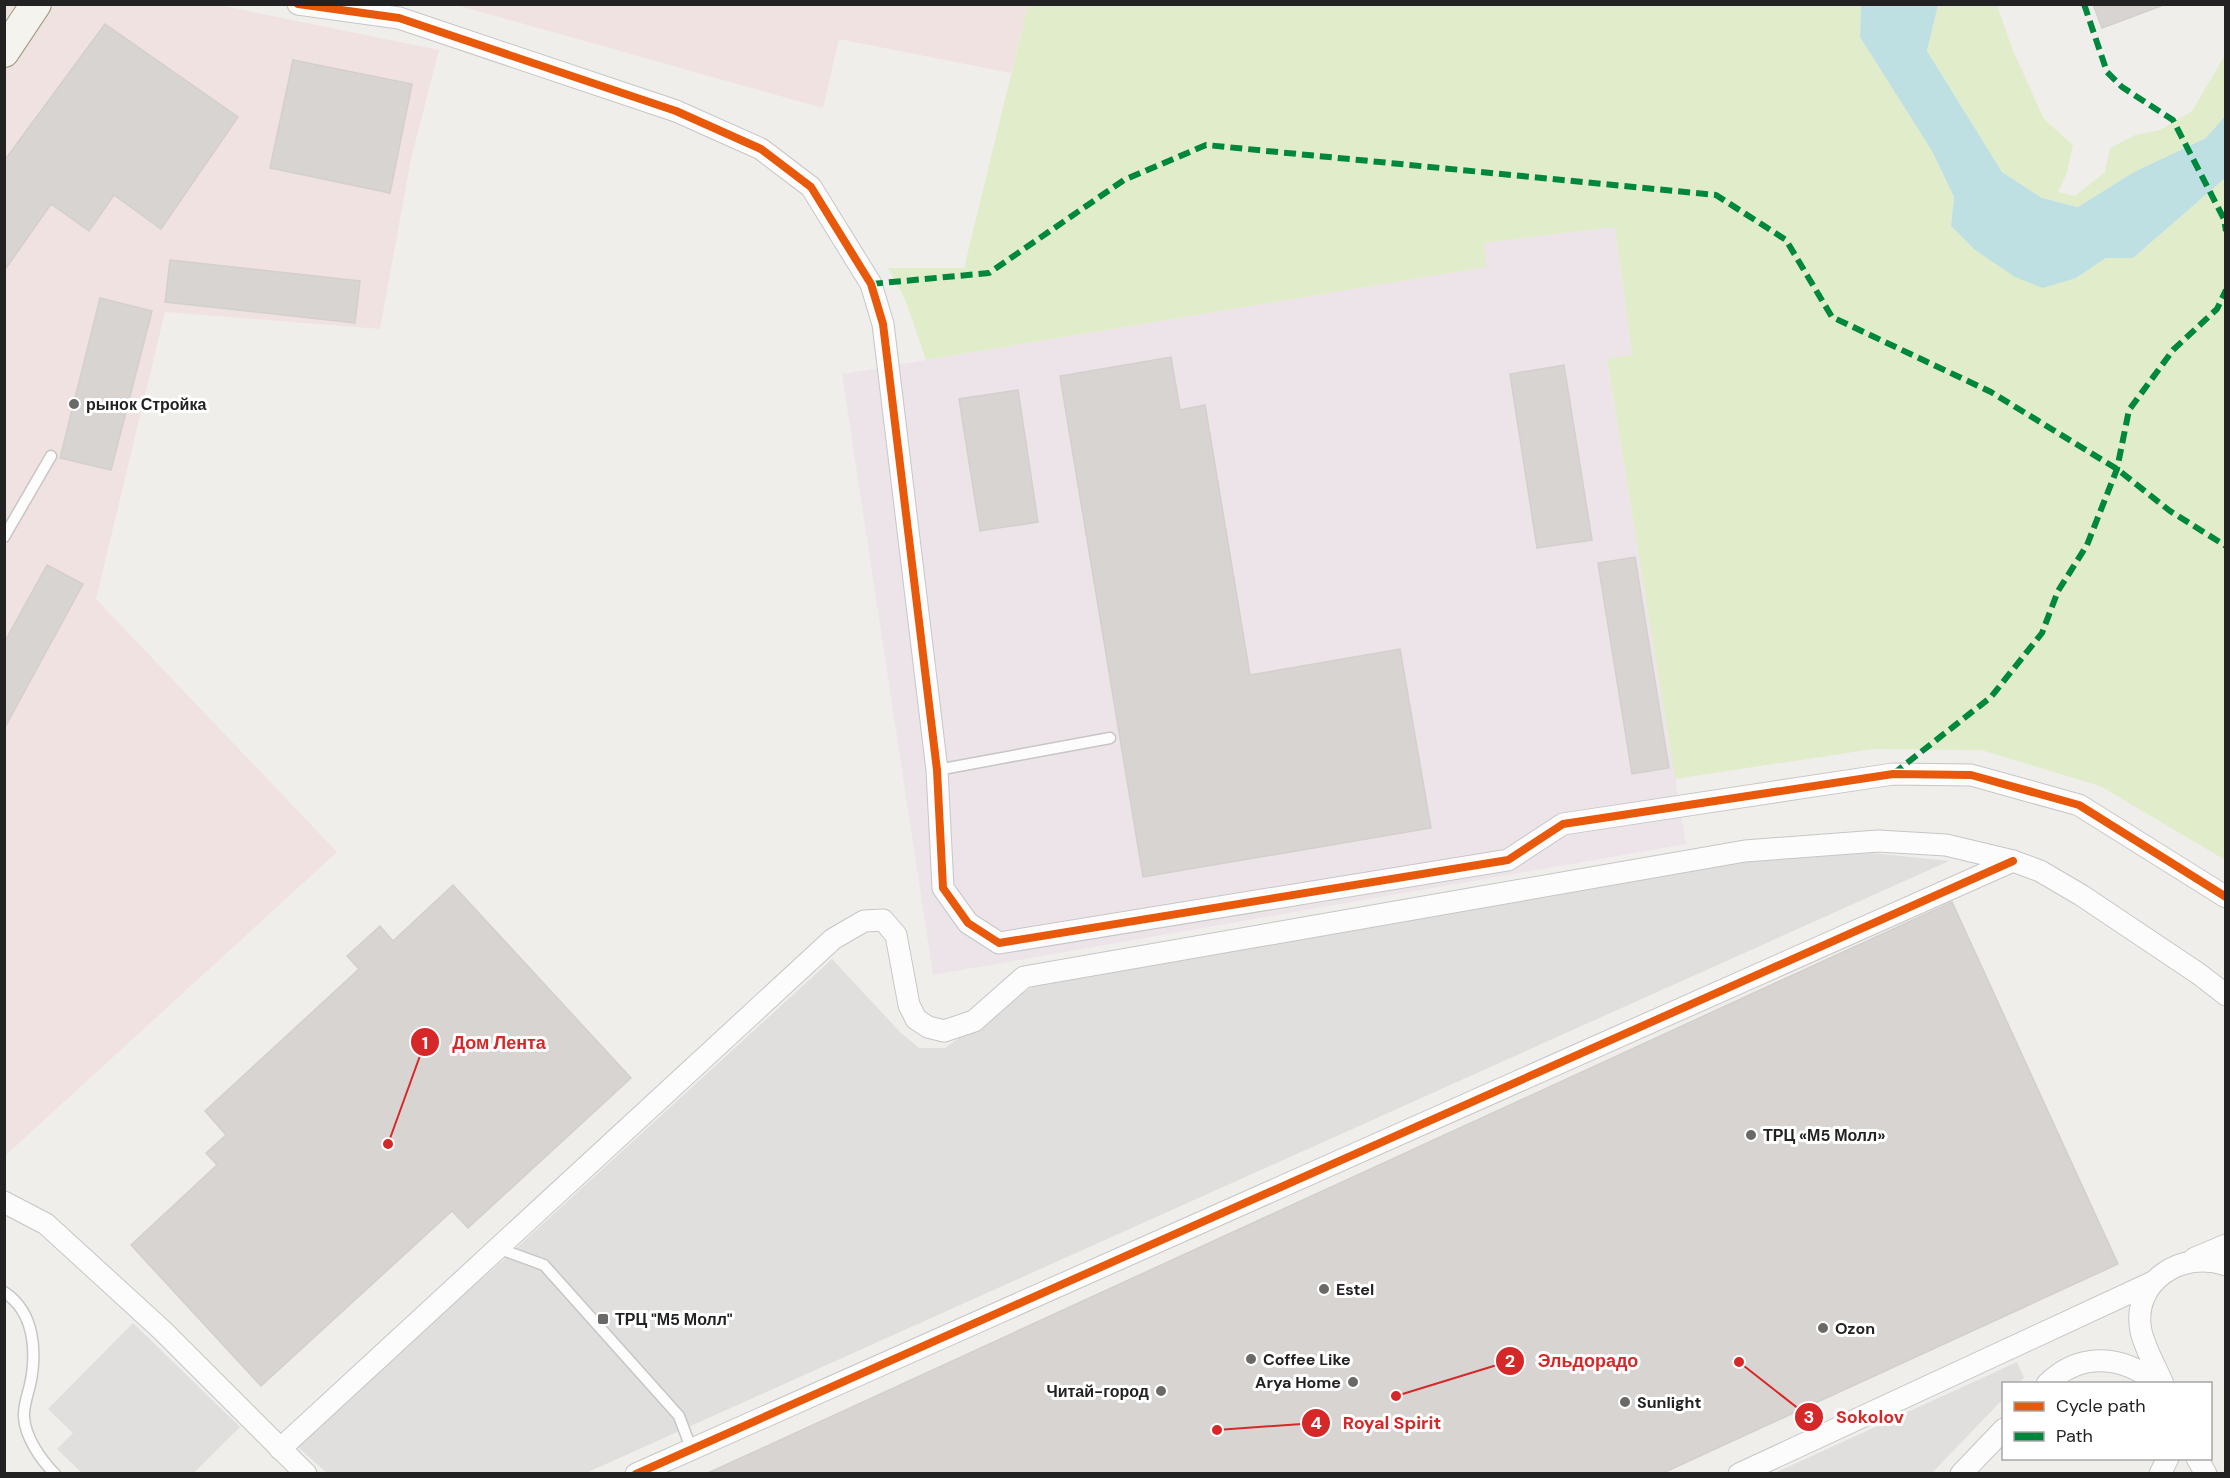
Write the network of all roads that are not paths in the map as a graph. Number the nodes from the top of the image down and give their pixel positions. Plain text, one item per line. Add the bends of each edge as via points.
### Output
1 (36, 4) edge
2 (298, 4) edge
3 (4, 52) edge
4 (51, 456) dead end
5 (4, 537) edge
6 (1110, 738) dead end
7 (937, 770) junction
8 (2013, 861) junction
9 (2226, 897) edge
10 (2226, 995) edge
11 (4, 1202) edge
12 (2226, 1245) edge
13 (500, 1249) junction
14 (2189, 1261) junction
15 (2226, 1265) edge
16 (2155, 1281) junction
17 (4, 1292) edge
18 (2048, 1382) edge
19 (2157, 1382) edge
20 (2163, 1382) edge
21 (2002, 1431) edge
22 (691, 1448) junction
23 (280, 1449) junction
24 (2198, 1460) edge
25 (55, 1473) edge
26 (306, 1473) edge
27 (636, 1473) edge
28 (1739, 1473) edge
29 (1961, 1473) edge
30 (2206, 1473) edge

1 - 3 street
2 - 7 street via 399,18 676,111 760,149 811,187 871,284 883,324
4 - 5 lane
6 - 7 lane
7 - 9 street via 943,888 968,923 999,943 1508,860 1563,824 1893,774 1971,775 2079,805
8 - 10 street via 2040,871 2081,895
8 - 13 street via 1946,845 1878,841 1745,850 1024,977 975,1021 944,1031 916,1019 896,935 883,920 864,921 832,939
8 - 22 street
11 - 23 street via 46,1224 163,1331
12 - 14 street
13 - 22 lane via 544,1265 680,1416
13 - 23 street
14 - 15 street
14 - 16 street via 2164,1271
16 - 20 street via 2142,1304 2141,1331
16 - 28 street
17 - 25 lane via 20,1307 30,1326 35,1348 23,1416 29,1435
18 - 19 street via 2080,1362 2100,1359 2122,1362
21 - 29 street
22 - 27 street
23 - 26 street
24 - 30 street

